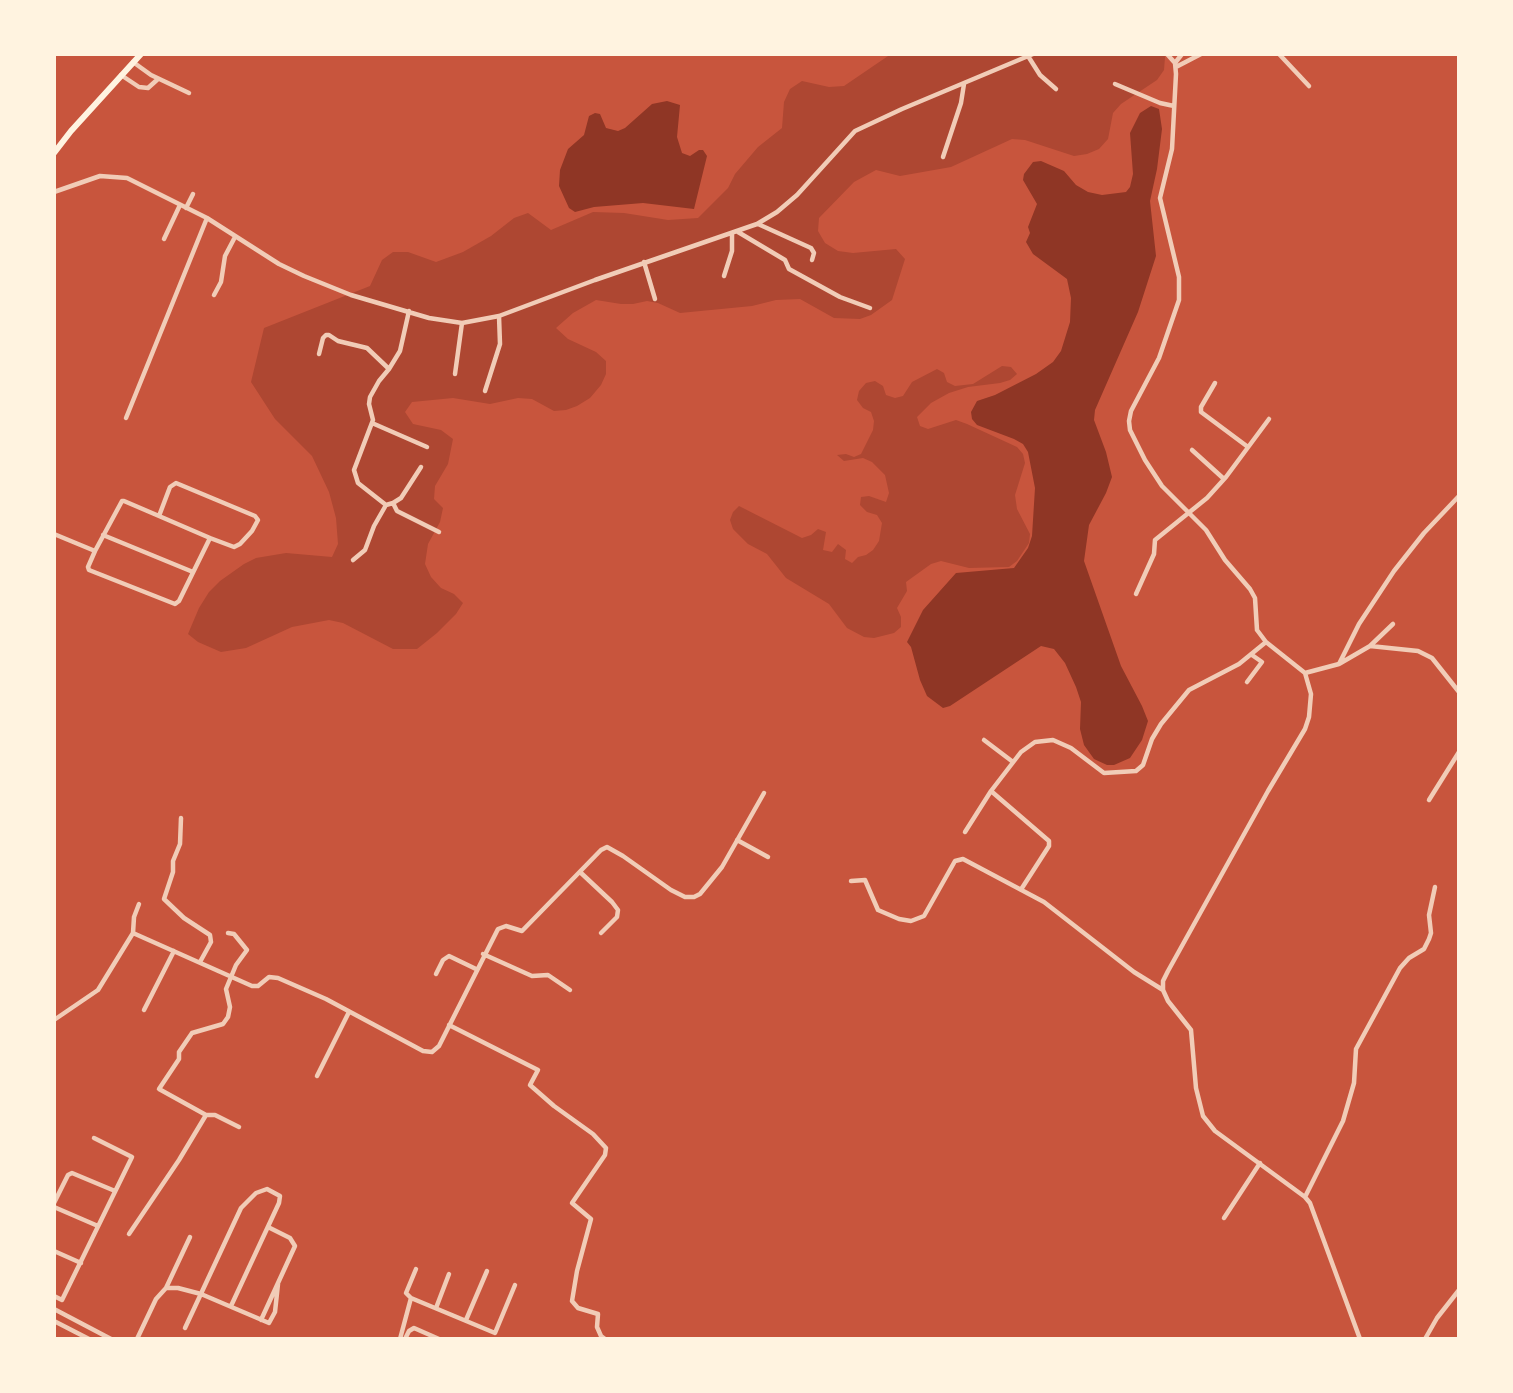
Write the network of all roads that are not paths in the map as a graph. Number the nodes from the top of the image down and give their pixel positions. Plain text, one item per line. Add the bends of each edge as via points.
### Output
1 (141, 54) edge
2 (1167, 54) edge
3 (1182, 54) edge
4 (1201, 54) edge
5 (1279, 54) edge
6 (1031, 55) edge
7 (133, 62) junction
8 (1176, 65) junction
9 (121, 75) junction
10 (158, 79) junction
11 (964, 84) junction
12 (1115, 84) dead end
13 (1310, 86) dead end
14 (1056, 89) dead end
15 (189, 93) dead end
16 (1172, 106) junction
17 (54, 153) edge
18 (943, 157) dead end
19 (54, 192) edge
20 (193, 194) dead end
21 (180, 205) junction
22 (186, 208) junction
23 (207, 218) junction
24 (757, 224) junction
25 (735, 232) junction
26 (235, 237) junction
27 (164, 239) dead end
28 (812, 260) dead end
29 (644, 262) junction
30 (724, 276) dead end
31 (215, 295) dead end
32 (655, 299) dead end
33 (870, 308) dead end
34 (409, 311) junction
35 (499, 316) junction
36 (462, 323) junction
37 (319, 354) dead end
38 (389, 369) junction
39 (455, 374) dead end
40 (1215, 383) dead end
41 (485, 391) dead end
42 (126, 418) dead end
43 (1269, 419) dead end
44 (372, 423) junction
45 (426, 447) dead end
46 (1248, 447) junction
47 (1192, 450) dead end
48 (421, 467) dead end
49 (1224, 479) junction
50 (1459, 496) edge
51 (393, 503) junction
52 (386, 505) junction
53 (1189, 512) junction
54 (159, 516) junction
55 (439, 532) dead end
56 (54, 534) edge
57 (103, 535) junction
58 (210, 538) junction
59 (95, 551) junction
60 (353, 560) dead end
61 (193, 572) junction
62 (1136, 594) dead end
63 (1394, 624) dead end
64 (1266, 642) junction
65 (1370, 646) junction
66 (1252, 655) junction
67 (1339, 664) junction
68 (1305, 673) junction
69 (1247, 682) dead end
70 (1459, 692) edge
71 (984, 740) dead end
72 (1459, 752) edge
73 (1013, 762) junction
74 (991, 791) junction
75 (764, 793) dead end
76 (1429, 800) dead end
77 (181, 818) dead end
78 (965, 832) dead end
79 (737, 840) junction
80 (768, 857) dead end
81 (580, 872) junction
82 (851, 881) dead end
83 (1436, 887) dead end
84 (1021, 888) junction
85 (139, 904) dead end
86 (133, 933) junction
87 (228, 933) dead end
88 (601, 933) dead end
89 (174, 951) junction
90 (483, 954) junction
91 (200, 962) junction
92 (477, 968) junction
93 (436, 974) dead end
94 (232, 976) junction
95 (570, 990) dead end
96 (1163, 990) junction
97 (144, 1010) dead end
98 (349, 1012) junction
99 (54, 1020) edge
100 (449, 1026) junction
101 (317, 1076) dead end
102 (206, 1115) junction
103 (239, 1126) dead end
104 (94, 1138) dead end
105 (1259, 1163) junction
106 (115, 1191) junction
107 (1305, 1197) junction
108 (54, 1205) edge
109 (1224, 1218) dead end
110 (97, 1226) junction
111 (268, 1227) junction
112 (129, 1234) dead end
113 (190, 1237) dead end
114 (54, 1251) edge
115 (80, 1263) junction
116 (416, 1269) dead end
117 (487, 1271) dead end
118 (449, 1274) dead end
119 (278, 1284) junction
120 (515, 1285) dead end
121 (166, 1288) junction
122 (1459, 1290) edge
123 (201, 1294) junction
124 (54, 1296) edge
125 (411, 1298) junction
126 (231, 1306) junction
127 (436, 1308) junction
128 (54, 1309) edge
129 (67, 1316) junction
130 (261, 1320) junction
131 (466, 1320) junction
132 (54, 1321) edge
133 (63, 1325) junction
134 (185, 1328) dead end
135 (89, 1339) edge
136 (111, 1339) edge
137 (137, 1339) edge
138 (400, 1339) edge
139 (405, 1339) edge
140 (439, 1339) edge
141 (605, 1339) edge
142 (1360, 1339) edge
143 (1425, 1339) edge

1 - 7 main road
2 - 8 street
3 - 8 street
4 - 8 street
5 - 13 street
6 - 11 street
6 - 14 street via 1041,75
7 - 9 main road
7 - 10 street
8 - 16 street
9 - 10 street via 148,88
9 - 17 main road
10 - 15 street
11 - 18 street
11 - 24 street via 855,131 797,195
12 - 16 street
16 - 53 street via 1172,149 1160,198 1179,277 1179,300 1159,358 1129,421 1135,442 1154,474
19 - 21 street via 90,178 119,176
20 - 22 street
21 - 22 street
21 - 27 street
22 - 23 street
23 - 26 street
23 - 42 street
24 - 25 street
24 - 28 street via 811,248
25 - 29 street
25 - 30 street
25 - 33 street via 785,260 789,269
26 - 31 street
26 - 34 street via 304,276
29 - 32 street
29 - 35 street
34 - 36 street
34 - 38 street via 400,351
35 - 36 street
35 - 41 street via 500,344
36 - 39 street
37 - 38 street via 323,338 330,335 367,348
38 - 44 street via 370,397
40 - 46 street via 1200,412
43 - 46 street
44 - 45 street
44 - 52 street via 355,463 354,478
46 - 49 street
47 - 49 street
48 - 51 street
49 - 53 street
50 - 67 street via 1386,582
51 - 52 street
51 - 55 street via 397,511
52 - 60 street via 365,550
53 - 62 street via 1155,540 1154,554
53 - 64 street via 1250,589 1257,630
54 - 57 street via 121,502
54 - 58 street
54 - 58 street via 170,487 176,483 258,520 236,547
56 - 59 street
57 - 59 street
57 - 61 street
58 - 61 street
59 - 61 street via 88,566 91,571 173,604
63 - 65 street
64 - 66 street
64 - 68 street
65 - 67 street
65 - 70 street via 1426,654
66 - 69 street via 1262,662
66 - 73 street via 1189,690 1161,724 1136,771 1104,774 1072,748 1048,739 1029,745
67 - 68 street
68 - 96 street via 1311,694 1305,729 1168,971
71 - 73 street
72 - 76 street
73 - 74 street
74 - 78 street
74 - 84 street via 1049,841
75 - 79 street
77 - 91 street via 180,844 164,899 210,935
79 - 80 street
79 - 81 street via 722,866 694,897 671,890 607,847
81 - 88 street via 618,910 617,918
81 - 90 street via 522,931 506,926 498,929
82 - 84 street via 865,880 878,910 911,920 924,916 958,859
83 - 107 street via 1429,939 1424,950 1399,968 1356,1049 1354,1083 1343,1121
84 - 96 street
85 - 86 street
86 - 89 street
86 - 99 street via 98,989
87 - 94 street via 247,950
89 - 91 street
89 - 97 street
90 - 92 street
90 - 95 street via 532,976 548,975
91 - 94 street
92 - 93 street via 449,956
92 - 100 street
94 - 98 street via 254,987 270,977 278,978
94 - 102 street via 225,992 230,1007 225,1023 192,1033 159,1088
96 - 105 street via 1191,1030 1203,1116 1215,1131
98 - 100 street via 426,1052 437,1048
98 - 101 street
100 - 141 street via 538,1070 530,1085 606,1148 572,1203 591,1219 572,1301 578,1308 598,1314 597,1327
102 - 103 street
102 - 112 street
104 - 106 street via 132,1157
105 - 107 street
105 - 109 street
106 - 108 street via 72,1173
106 - 110 street
107 - 142 street
108 - 110 street
110 - 115 street
111 - 119 street via 295,1244
111 - 123 street via 280,1200 264,1189 241,1208
111 - 126 street
113 - 121 street
114 - 115 street
115 - 124 street via 62,1300
116 - 125 street via 406,1293
117 - 131 street
118 - 127 street
119 - 130 street
119 - 130 street via 271,1322
120 - 131 street via 495,1333
121 - 123 street
121 - 137 street
122 - 143 street
123 - 126 street
123 - 134 street
125 - 127 street
125 - 138 street
126 - 130 street
127 - 131 street
128 - 129 street
129 - 133 street
129 - 136 street
132 - 133 street
133 - 135 street
139 - 140 street via 414,1328

